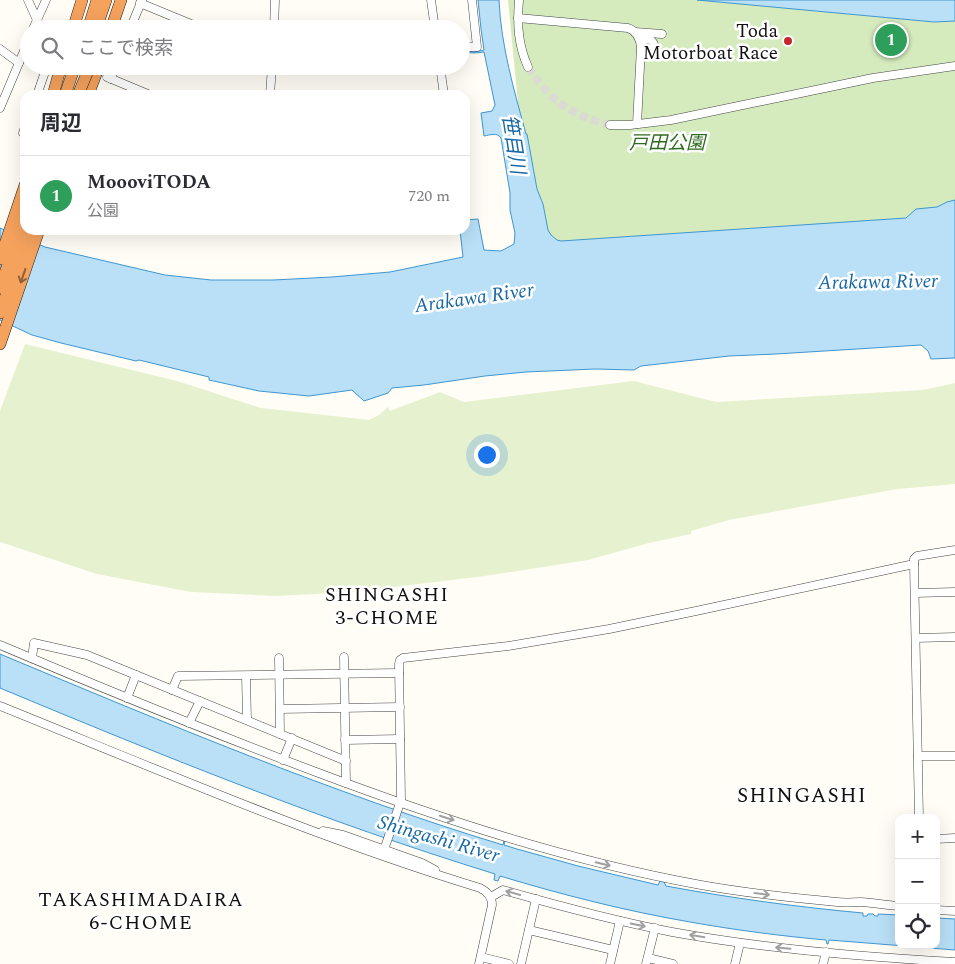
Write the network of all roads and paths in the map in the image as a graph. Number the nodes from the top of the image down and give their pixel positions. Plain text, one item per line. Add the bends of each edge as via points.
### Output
1 (28, 0) edge
2 (46, 0) edge
3 (82, 0) edge
4 (90, 0) edge
5 (98, 0) edge
6 (106, 0) edge
7 (112, 0) edge
8 (121, 0) edge
9 (275, 0) edge
10 (431, 0) edge
11 (472, 0) edge
12 (519, 0) edge
13 (141, 2) edge
14 (518, 18) junction
15 (37, 20) joint
16 (76, 20) edge
17 (84, 20) edge
18 (91, 20) edge
19 (99, 20) edge
20 (106, 20) edge
21 (114, 20) edge
22 (134, 20) edge
23 (182, 20) edge
24 (274, 20) edge
25 (434, 20) edge
26 (635, 32) junction
27 (662, 34) dead end
28 (641, 43) junction
29 (470, 47) edge
30 (0, 49) edge
31 (641, 54) junction
32 (19, 63) joint
33 (955, 66) edge
34 (528, 67) tunnel mouth
35 (44, 75) edge
36 (59, 75) edge
37 (68, 75) edge
38 (72, 75) edge
39 (81, 75) edge
40 (86, 75) edge
41 (96, 75) edge
42 (110, 75) edge
43 (271, 75) edge
44 (441, 75) edge
45 (38, 90) edge
46 (55, 90) edge
47 (65, 90) edge
48 (66, 90) edge
49 (76, 90) edge
50 (80, 90) edge
51 (90, 90) edge
52 (138, 90) edge
53 (270, 90) edge
54 (443, 90) edge
55 (0, 108) edge
56 (637, 124) junction
57 (610, 125) tunnel mouth
58 (20, 200) edge
59 (20, 229) edge
60 (26, 235) edge
61 (37, 235) edge
62 (0, 259) edge
63 (0, 288) edge
64 (0, 313) edge
65 (0, 344) edge
66 (955, 550) edge
67 (914, 564) junction
68 (915, 592) junction
69 (955, 592) edge
70 (955, 637) edge
71 (916, 638) junction
72 (0, 645) edge
73 (344, 657) dead end
74 (32, 658) junction
75 (279, 658) dead end
76 (399, 673) junction
77 (344, 674) junction
78 (136, 675) junction
79 (279, 675) junction
80 (246, 676) junction
81 (172, 690) junction
82 (127, 698) junction
83 (200, 701) junction
84 (0, 706) edge
85 (400, 706) junction
86 (280, 708) junction
87 (344, 708) junction
88 (247, 720) junction
89 (189, 723) junction
90 (280, 734) junction
91 (292, 738) junction
92 (400, 739) junction
93 (345, 740) junction
94 (918, 756) junction
95 (955, 756) edge
96 (283, 760) junction
97 (346, 760) junction
98 (346, 783) junction
99 (400, 803) junction
100 (919, 814) edge
101 (302, 826) junction
102 (955, 838) edge
103 (940, 839) edge
104 (385, 849) junction
105 (452, 880) junction
106 (491, 897) junction
107 (536, 899) junction
108 (895, 906) edge
109 (940, 910) edge
110 (955, 911) edge
111 (620, 921) junction
112 (655, 928) junction
113 (529, 930) junction
114 (740, 943) junction
115 (613, 950) junction
116 (826, 952) junction
117 (480, 960) edge
118 (647, 961) edge
119 (902, 962) edge
120 (955, 962) edge
121 (509, 964) edge
122 (521, 964) edge
123 (610, 964) edge
124 (673, 964) edge
125 (735, 964) edge
126 (823, 964) edge

1 - 15 street
2 - 15 street
3 - 16 highway
4 - 17 highway
5 - 18 highway
6 - 19 highway
7 - 20 highway
8 - 21 highway
9 - 24 street
10 - 25 street
11 - 29 street via 477,47
12 - 14 street
13 - 22 street
13 - 23 street
14 - 26 street via 628,28
14 - 34 street via 520,43
26 - 27 street
26 - 28 street
28 - 31 street
28 - 31 street via 648,39 654,44 652,52
30 - 32 street
31 - 56 street
32 - 55 street
33 - 56 street via 873,78 671,120
35 - 45 street
36 - 46 highway
37 - 47 highway
38 - 48 highway
39 - 49 highway
40 - 50 highway, bridge
41 - 51 highway
42 - 52 street via 109,78
43 - 53 street
44 - 54 street
56 - 57 street
58 - 62 highway
59 - 63 highway
60 - 64 highway
61 -> 65 highway
66 - 67 street via 919,556 914,559
67 - 68 street
67 - 76 street via 600,630 508,646 405,657 399,663
68 - 69 street
68 - 71 street
70 - 71 street
71 - 94 street
72 - 74 street
73 - 77 street
74 - 78 street via 34,643 87,655
74 - 82 street
75 - 79 street
76 - 77 street
76 - 85 street
77 - 79 street
77 - 87 street
78 - 81 street
78 - 82 street
79 - 80 street
79 - 86 street
80 - 81 street via 178,676
80 - 88 street
81 - 83 street
82 - 89 street
83 - 88 street
83 - 89 street
84 - 101 street
85 - 87 street
85 - 92 street
86 - 87 street
86 - 90 street
87 - 93 street
88 - 90 street
89 - 96 street
90 - 91 street
91 - 96 street
91 - 97 street
92 - 93 street
92 - 99 street
93 - 97 street
94 - 95 street
94 - 100 street
96 - 98 street
97 - 98 street
98 - 99 street
99 - 104 street
99 -> 108 street via 550,850 662,878 792,898
101 - 104 street
101 - 105 street
102 - 103 street
104 - 105 street via 422,863
105 - 106 street via 480,888
107 -> 106 street via 503,890
106 - 117 street via 492,909
107 - 111 street
107 - 113 street
109 - 110 street
111 -> 112 street
111 - 115 street
114 -> 112 street
112 - 118 street
113 - 115 street
113 - 122 street
116 -> 114 street
114 - 125 street
115 - 123 street
116 - 119 street
116 - 126 street
117 - 121 street
118 - 124 street
119 - 120 street

